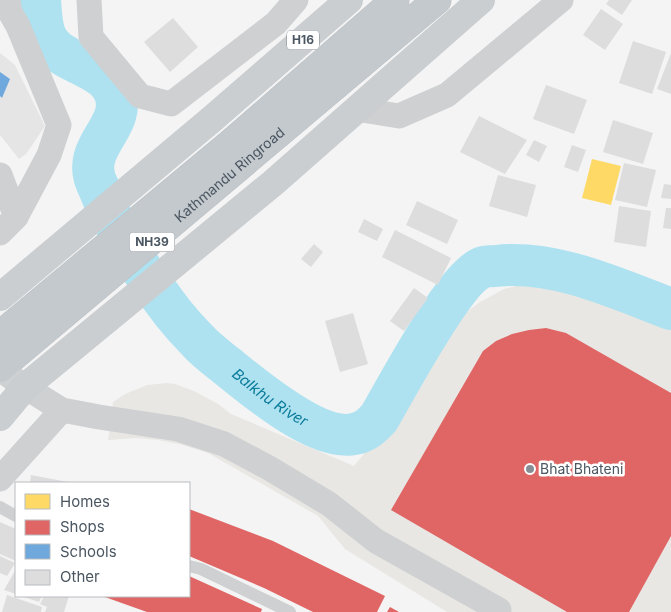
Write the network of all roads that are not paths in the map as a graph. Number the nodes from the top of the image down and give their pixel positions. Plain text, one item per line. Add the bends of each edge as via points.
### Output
1 (8, 0) edge
2 (89, 0) edge
3 (296, 0) edge
4 (349, 0) edge
5 (395, 0) edge
6 (437, 0) edge
7 (481, 0) edge
8 (561, 0) edge
9 (356, 109) junction
10 (240, 152) junction
11 (0, 175) edge
12 (8, 225) edge
13 (9, 290) edge
14 (0, 334) edge
15 (0, 369) edge
16 (25, 387) junction
17 (62, 410) junction
18 (0, 417) edge
19 (0, 479) edge
20 (0, 507) edge
21 (15, 515) edge
22 (190, 566) edge
23 (499, 610) dead end
24 (290, 612) edge

1 - 12 street via 10,12 59,125 49,155
2 - 3 street via 91,36 140,96 171,104 276,23
4 - 13 main road, H16
5 - 10 highway, Kathmandu Ringroad / NH39
6 - 10 highway, Kathmandu Ringroad / NH39
7 - 9 main road
8 - 9 street via 447,95 399,116
9 - 16 main road via 273,183
10 - 14 highway, Kathmandu Ringroad / NH39 via 38,302
10 - 15 highway, Kathmandu Ringroad / NH39 via 56,323
11 - 12 street
15 - 16 street
16 - 17 street
16 - 18 main road
17 - 19 street
17 - 23 street via 178,428 224,444 329,504 376,541
20 - 21 lane
22 - 24 lane

